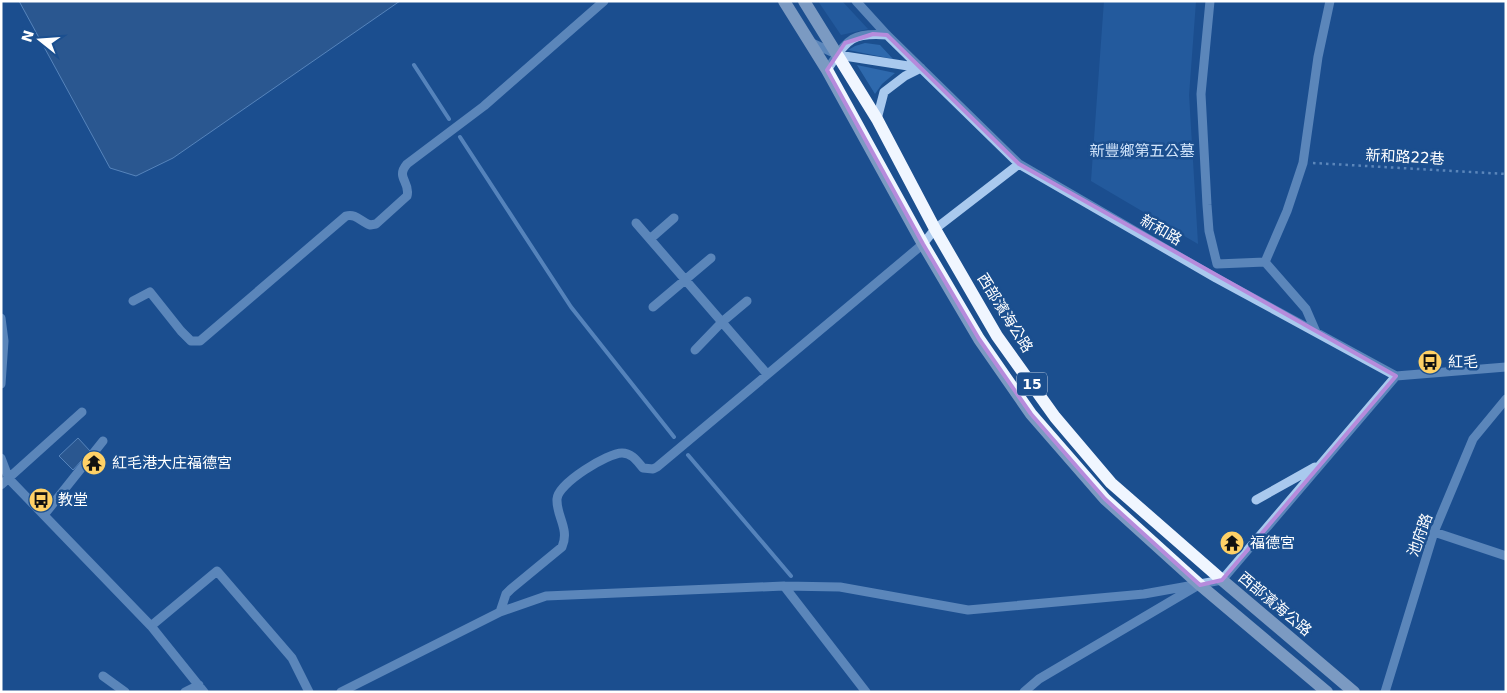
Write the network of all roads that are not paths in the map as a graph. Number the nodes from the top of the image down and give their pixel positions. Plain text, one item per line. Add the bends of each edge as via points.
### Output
1 (604, 1) edge
2 (784, 1) edge
3 (804, 1) edge
4 (856, 1) edge
5 (1210, 1) edge
6 (1330, 1) edge
7 (887, 35) junction
8 (810, 42) junction
9 (838, 55) junction
10 (922, 68) junction
11 (827, 70) junction
12 (877, 119) junction
13 (1019, 164) junction
14 (674, 218) dead end
15 (636, 223) dead end
16 (935, 229) junction
17 (650, 240) junction
18 (923, 244) junction
19 (711, 258) dead end
20 (1265, 262) junction
21 (1217, 264) junction
22 (1216, 278) junction
23 (684, 279) junction
24 (133, 301) dead end
25 (747, 301) dead end
26 (653, 307) dead end
27 (1, 318) edge
28 (722, 322) junction
29 (1316, 332) junction
30 (694, 350) dead end
31 (1506, 367) edge
32 (767, 374) junction
33 (1396, 376) junction
34 (1, 384) edge
35 (1506, 399) edge
36 (82, 412) dead end
37 (102, 441) dead end
38 (1, 458) edge
39 (1322, 463) junction
40 (9, 479) junction
41 (1, 485) edge
42 (1256, 500) dead end
43 (44, 515) junction
44 (1434, 532) junction
45 (1506, 556) edge
46 (1222, 580) junction
47 (1200, 585) junction
48 (784, 586) junction
49 (500, 612) junction
50 (151, 626) junction
51 (103, 676) dead end
52 (202, 689) edge
53 (125, 692) edge
54 (186, 692) edge
55 (309, 692) edge
56 (341, 692) edge
57 (866, 692) edge
58 (1024, 692) edge
59 (1327, 692) edge
60 (1354, 692) edge
61 (1385, 692) edge

1 - 24 street via 484,106 407,164 402,172 408,188 407,196 376,224 367,224 354,215 346,216 200,341 191,341 150,292
2 - 8 main road, 15
3 - 9 main road, 西部濱海公路 / 15
4 - 7 street, 新和路
5 - 21 street via 1201,94 1206,204
6 - 20 street via 1303,163 1287,212
7 - 9 street via 858,36 845,43
7 - 10 street, 新和路
8 - 9 street
8 - 11 main road, 15
9 - 10 street
9 - 11 street
9 - 12 main road, 西部濱海公路 / 15
10 - 12 street via 884,92
10 - 13 street, 新和路
11 - 18 main road, 15
12 - 16 main road, 西部濱海公路 / 15
13 - 16 street
13 - 22 street, 新和路
14 - 17 street
15 - 17 street
16 - 18 street
16 - 46 main road, 西部濱海公路 / 15 via 998,336 1055,417 1111,482
17 - 23 street
18 - 32 street
18 - 47 main road, 15 via 979,339 1031,414 1105,499
19 - 23 street
20 - 21 street
20 - 29 street via 1306,309
21 - 22 street
22 - 29 street, 新和路
23 - 26 street
23 - 28 street
25 - 28 street
27 - 34 street via 4,341
28 - 30 street
28 - 32 street
29 - 33 street, 新和路
31 - 33 street
32 - 49 street via 653,469 643,468 633,456 616,454 568,482 557,498 566,539 562,548 506,594
33 - 39 street
35 - 44 street, 池府路 via 1472,439
36 - 40 street
37 - 43 street
38 - 40 street
39 - 42 street
39 - 46 street
40 - 41 street
40 - 43 street
43 - 50 street
44 - 45 street
44 - 61 street, 池府路
46 - 47 street
46 - 60 main road, 西部濱海公路 / 15
47 - 48 street via 1144,594 968,610 840,587
47 - 58 street via 1039,679
47 - 59 main road, 15
48 - 49 street via 546,596
48 - 57 street
49 - 56 street
50 - 52 street
50 - 55 street via 217,571 292,658
51 - 53 street
52 - 54 street

